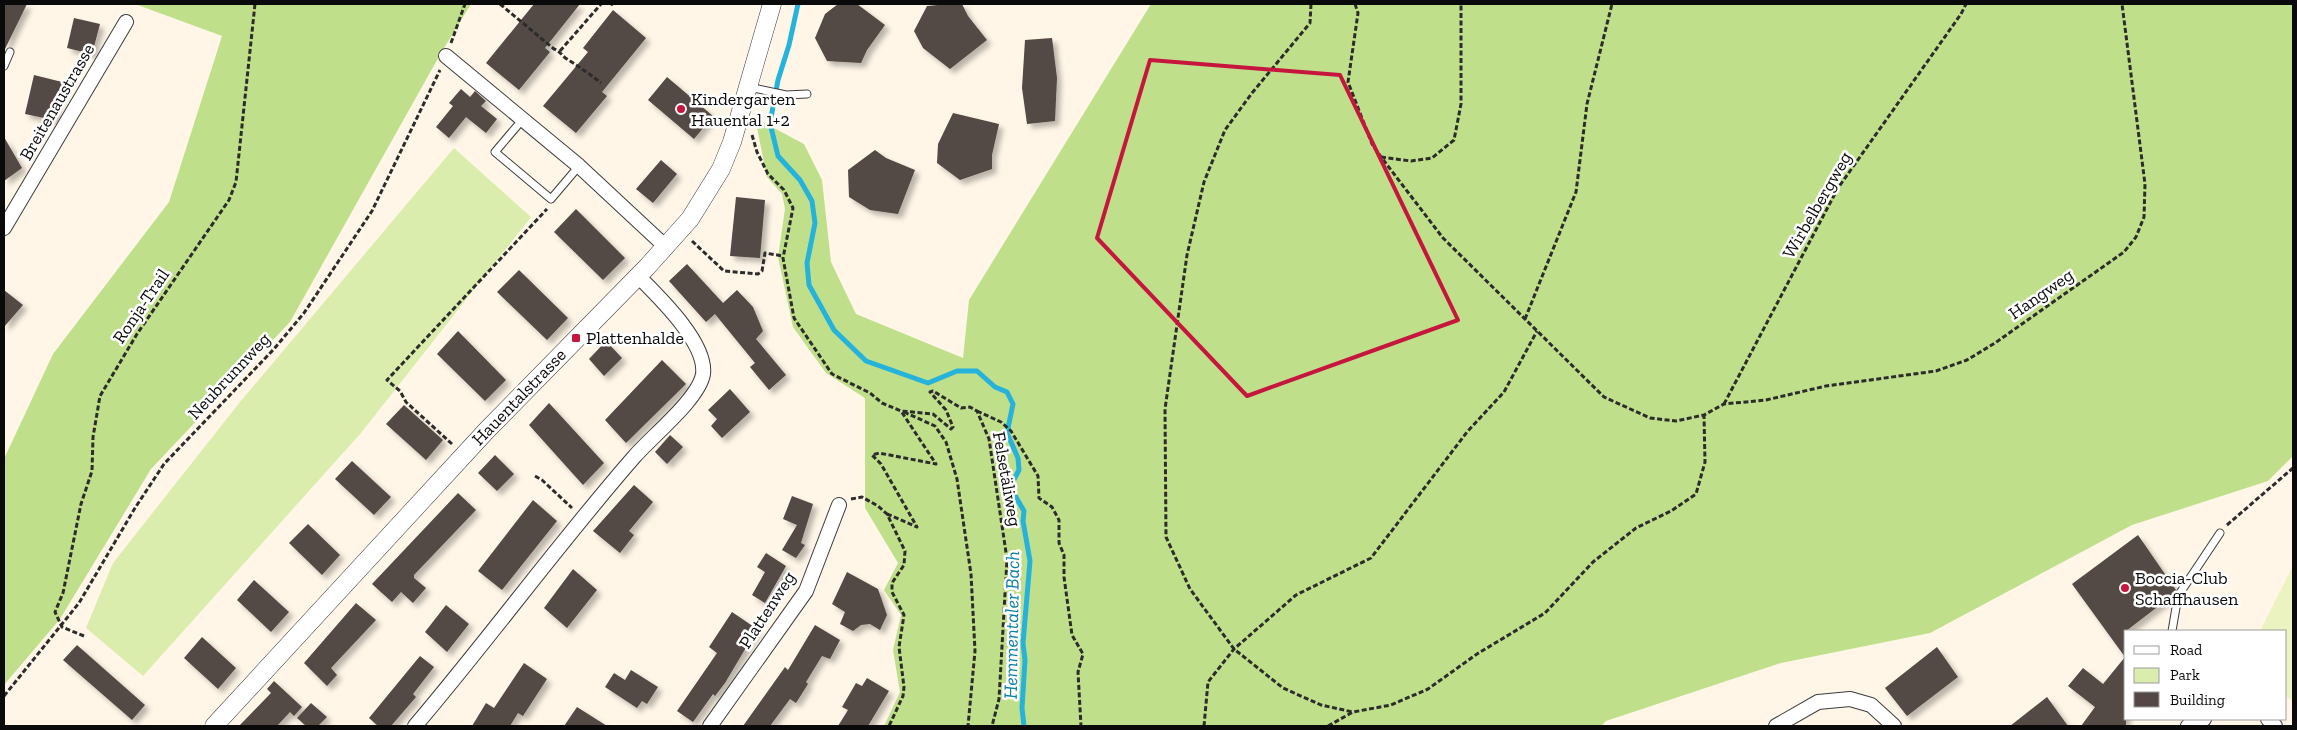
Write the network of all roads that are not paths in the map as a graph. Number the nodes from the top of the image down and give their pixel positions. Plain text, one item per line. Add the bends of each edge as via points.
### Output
1 (772, 4) edge
2 (126, 22) dead end
3 (10, 52) dead end
4 (446, 56) road end
5 (4, 66) edge
6 (749, 88) junction
7 (807, 94) dead end
8 (523, 119) junction
9 (580, 166) junction
10 (4, 228) edge
11 (666, 247) junction
12 (638, 276) junction
13 (839, 505) road end
14 (2220, 533) dead end
15 (2172, 630) edge
16 (2202, 720) edge
17 (214, 726) edge
18 (415, 726) edge
19 (710, 726) edge
20 (1776, 726) edge
21 (1894, 726) edge
22 (2188, 726) edge

1 - 6 street, Hauentalstrasse
2 - 10 street, Breitenaustrasse
3 - 5 lane
4 - 8 street
6 - 7 lane via 786,96
6 - 11 street, Hauentalstrasse via 721,169 690,219
8 - 9 street
8 - 9 lane via 495,152 551,199
9 - 11 street
11 - 12 street, Hauentalstrasse
12 - 17 street, Hauentalstrasse via 487,430
12 - 18 street via 698,346 703,361 698,390 636,454 582,518
13 - 19 street, Plattenweg via 806,591
14 - 15 lane via 2178,596
16 - 22 street
20 - 21 street via 1818,702 1850,699 1871,705

